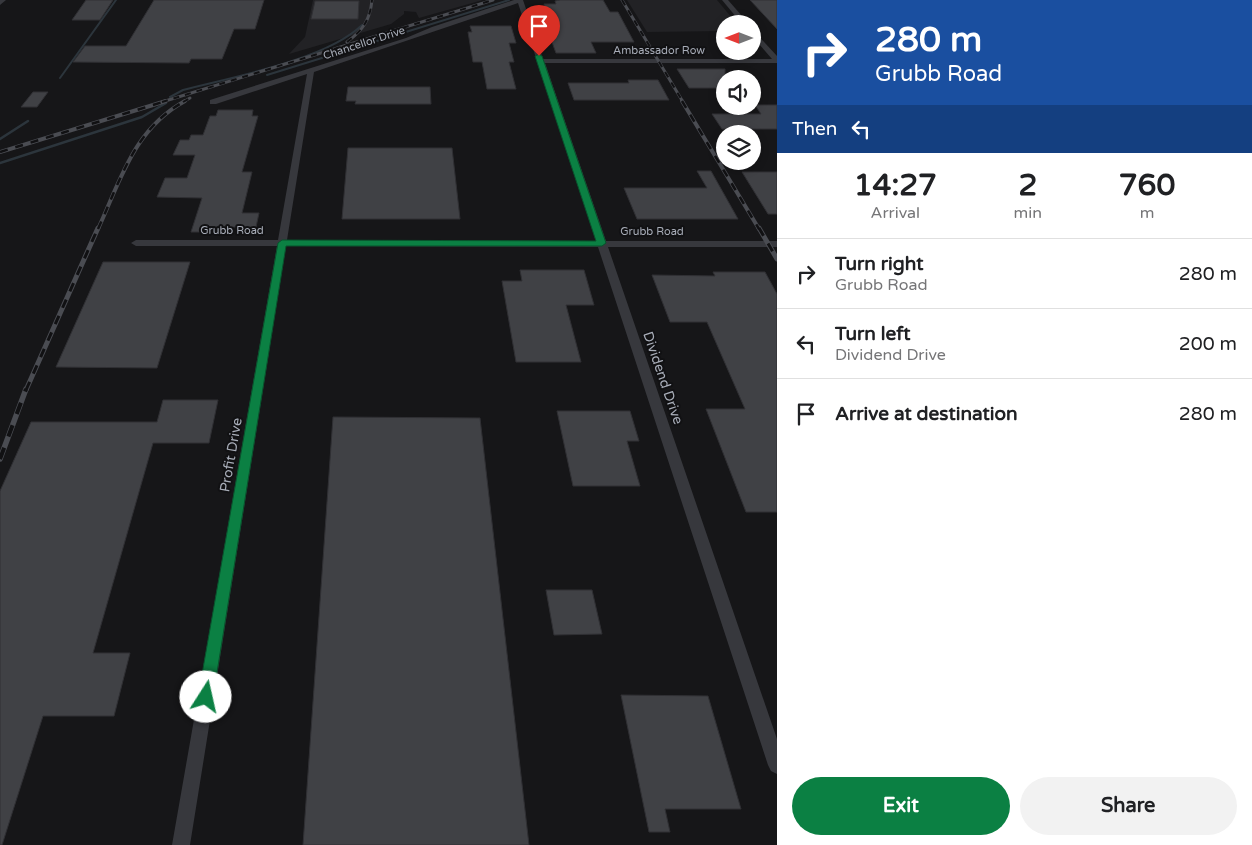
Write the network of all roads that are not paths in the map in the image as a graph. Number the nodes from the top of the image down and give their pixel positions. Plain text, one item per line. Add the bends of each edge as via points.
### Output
1 (3, 0) edge
2 (520, 0) edge
3 (725, 0) edge
4 (0, 4) edge
5 (738, 15) edge
6 (761, 42) edge
7 (540, 60) junction
8 (777, 61) edge
9 (311, 70) junction
10 (214, 102) dead end
11 (136, 243) dead end
12 (282, 243) junction
13 (602, 243) junction
14 (777, 244) edge
15 (777, 765) edge
16 (181, 845) edge

1 - 4 street
2 - 7 street, Dividend Drive
2 - 9 street, Chancellor Drive
3 - 5 street
6 - 8 street
7 - 8 street, Ambassador Row
7 - 13 street, Dividend Drive
9 - 10 street, Chancellor Drive
9 - 12 street, Profit Drive
11 - 12 street, Grubb Road
12 - 13 street, Grubb Road
12 - 16 street, Profit Drive
13 - 14 street, Grubb Road
13 - 15 street, Dividend Drive

